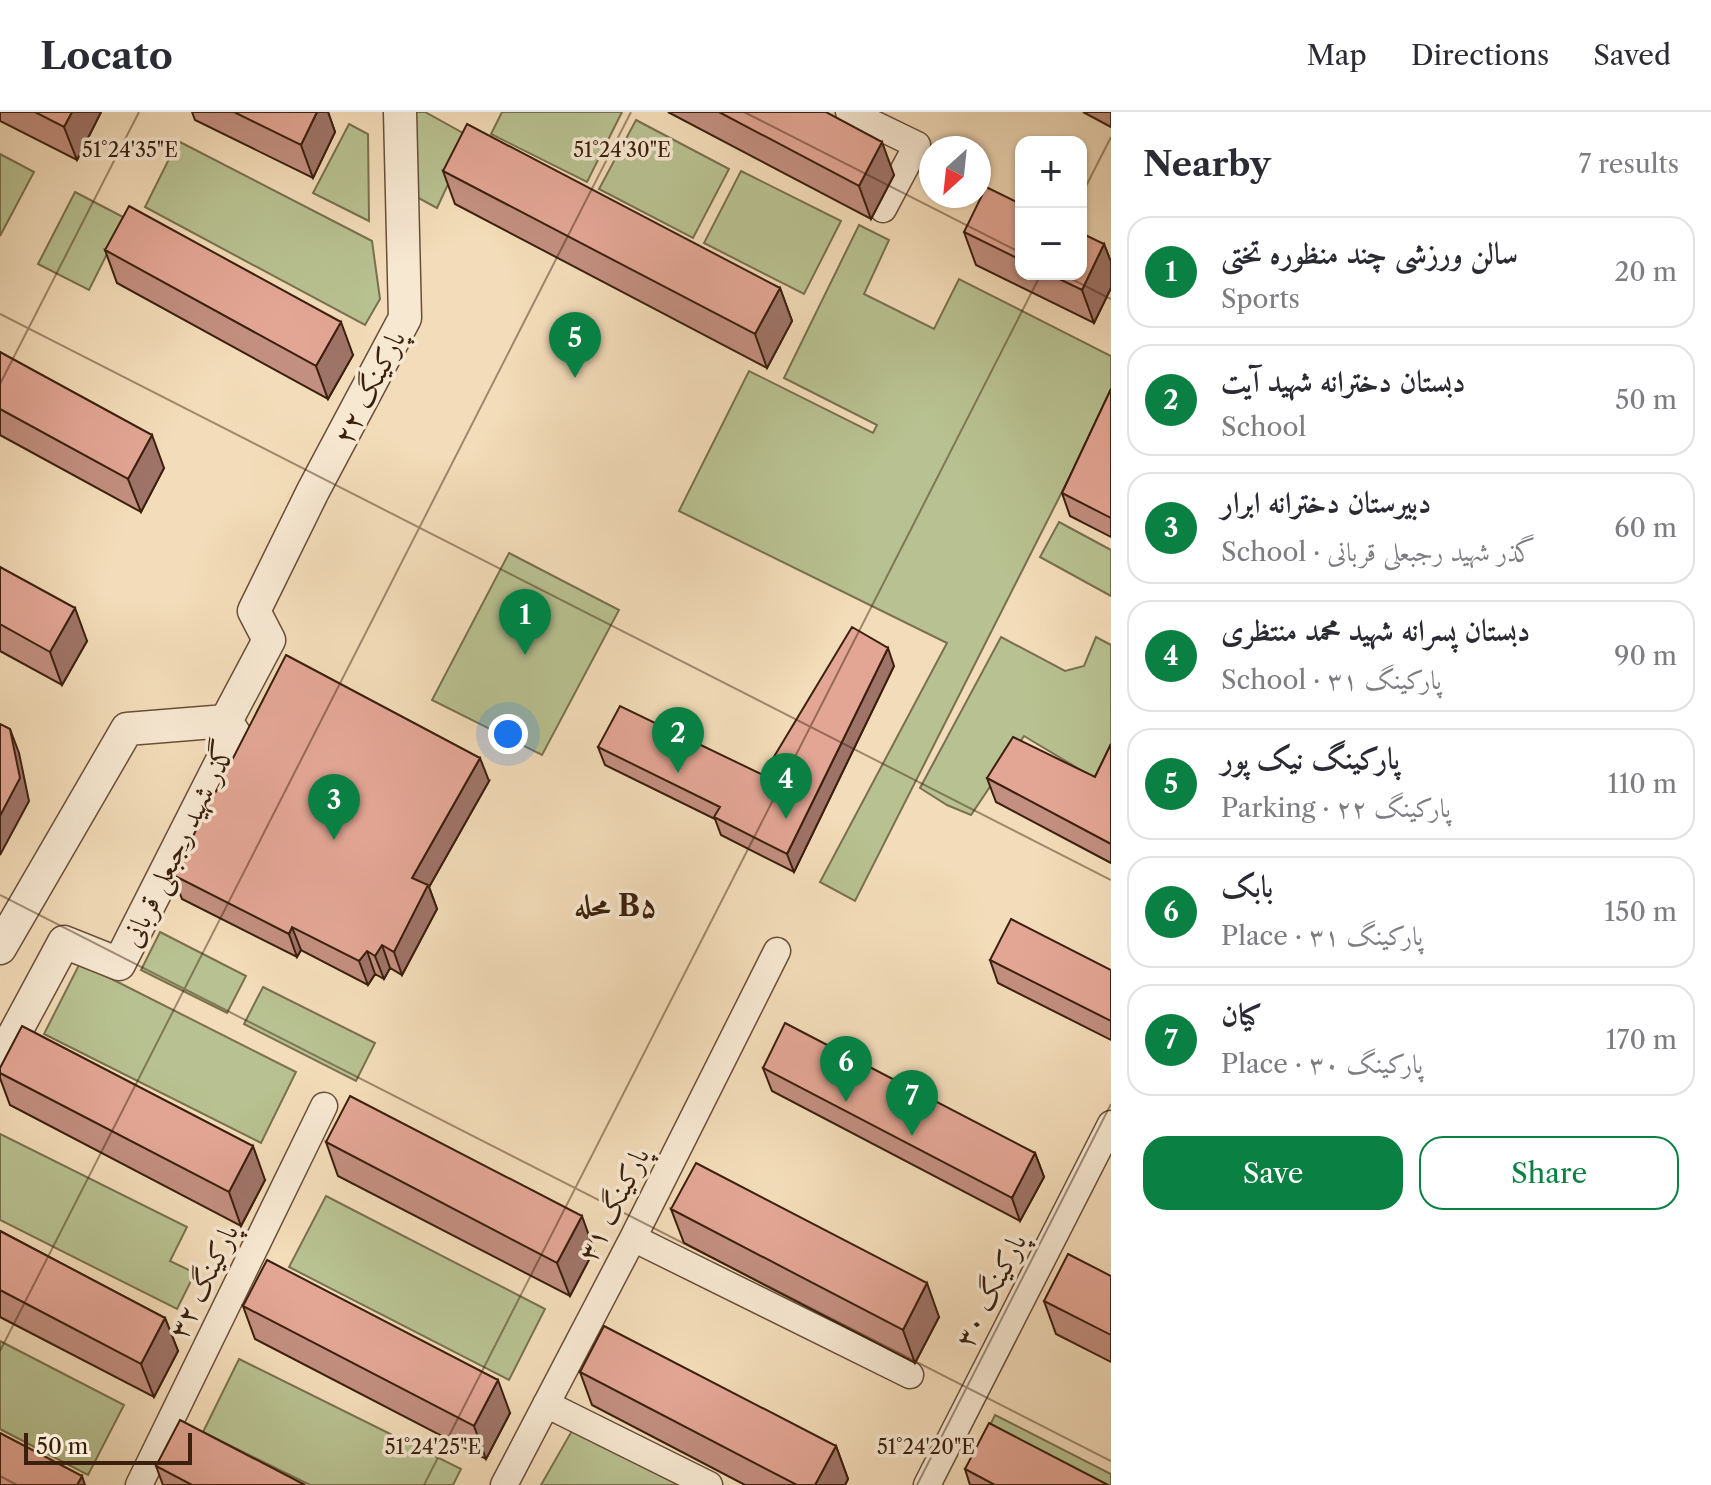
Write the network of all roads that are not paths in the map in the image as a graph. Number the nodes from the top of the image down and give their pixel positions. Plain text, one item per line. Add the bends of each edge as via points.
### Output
1 (400, 112) edge
2 (849, 112) edge
3 (883, 209) dead end
4 (226, 721) junction
5 (0, 948) edge
6 (777, 951) dead end
7 (0, 1061) edge
8 (324, 1106) dead end
9 (1111, 1124) edge
10 (633, 1238) junction
11 (910, 1375) dead end
12 (546, 1404) junction
13 (139, 1485) edge
14 (504, 1485) edge
15 (709, 1485) edge
16 (927, 1485) edge

1 - 4 street, پارکینگ ۲۲ via 405,318 254,611 269,640
2 - 3 street via 917,145
4 - 5 street via 127,729
4 - 7 street, گذر شهید رجبعلی قربانی via 235,735 119,964 64,942
6 - 10 street, پارکینگ ۳۱
8 - 13 street, پارکینگ ۳۲
9 - 16 street, پارکینگ ۳۰
10 - 11 street
10 - 12 street, پارکینگ ۳۱
12 - 14 street, پارکینگ ۳۱
12 - 15 street

